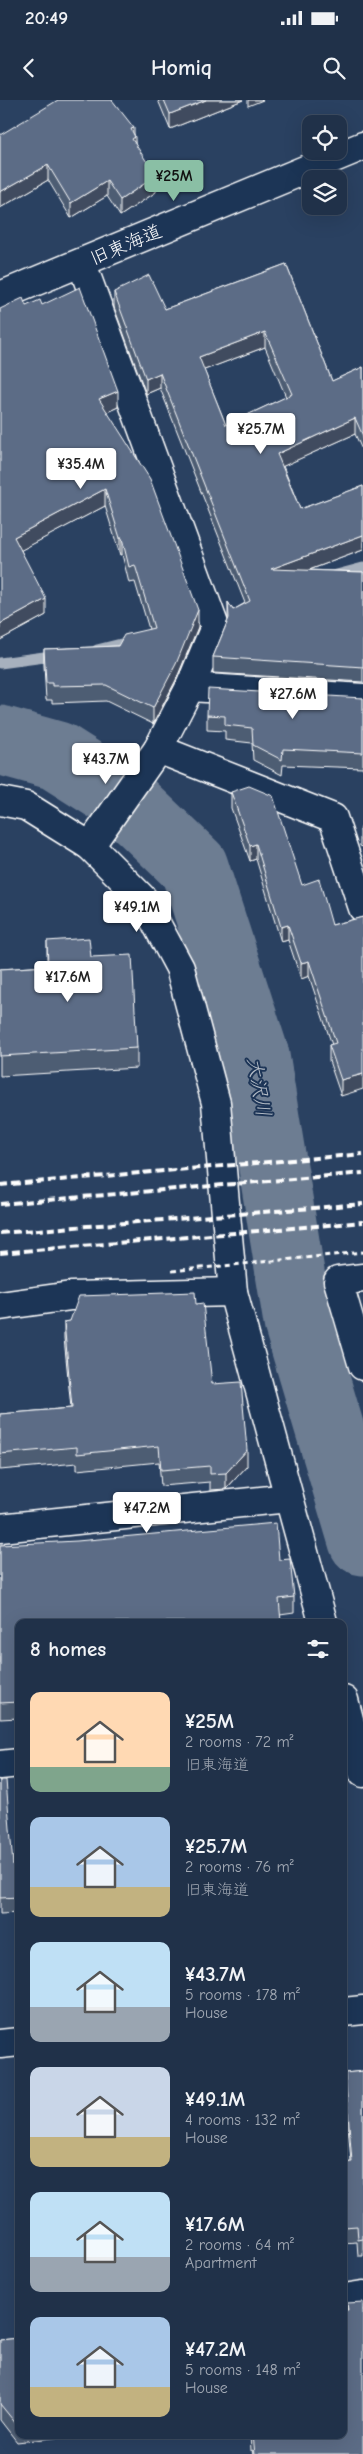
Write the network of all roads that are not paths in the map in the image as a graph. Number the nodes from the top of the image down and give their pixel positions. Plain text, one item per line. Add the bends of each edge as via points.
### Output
1 (363, 146) edge
2 (82, 264) junction
3 (0, 296) edge
4 (190, 687) junction
5 (363, 698) edge
6 (158, 750) junction
7 (0, 801) edge
8 (90, 846) junction
9 (363, 908) edge
10 (363, 1278) edge
11 (233, 1292) junction
12 (0, 1306) edge
13 (363, 1366) edge
14 (289, 1498) junction
15 (0, 1528) edge
16 (322, 1619) edge
17 (348, 1734) edge
18 (15, 1763) edge
19 (0, 1765) edge
20 (363, 1773) edge
21 (363, 2010) edge
22 (347, 2012) edge
23 (15, 2042) edge
24 (0, 2044) edge
25 (363, 2296) edge
26 (347, 2298) edge

1 - 2 street, 旧東海道
2 - 3 street, 旧東海道
2 - 4 street via 215,627
4 - 5 street
4 - 6 street
6 - 8 street
6 - 9 street via 333,818
7 - 8 street via 26,806
8 - 11 street via 143,899 180,968 216,1103
10 - 13 street via 338,1281
11 - 12 street via 71,1296
11 - 14 street
14 - 15 street
14 - 16 street
17 - 20 street
18 - 19 street
21 - 22 street
23 - 24 street
25 - 26 street

